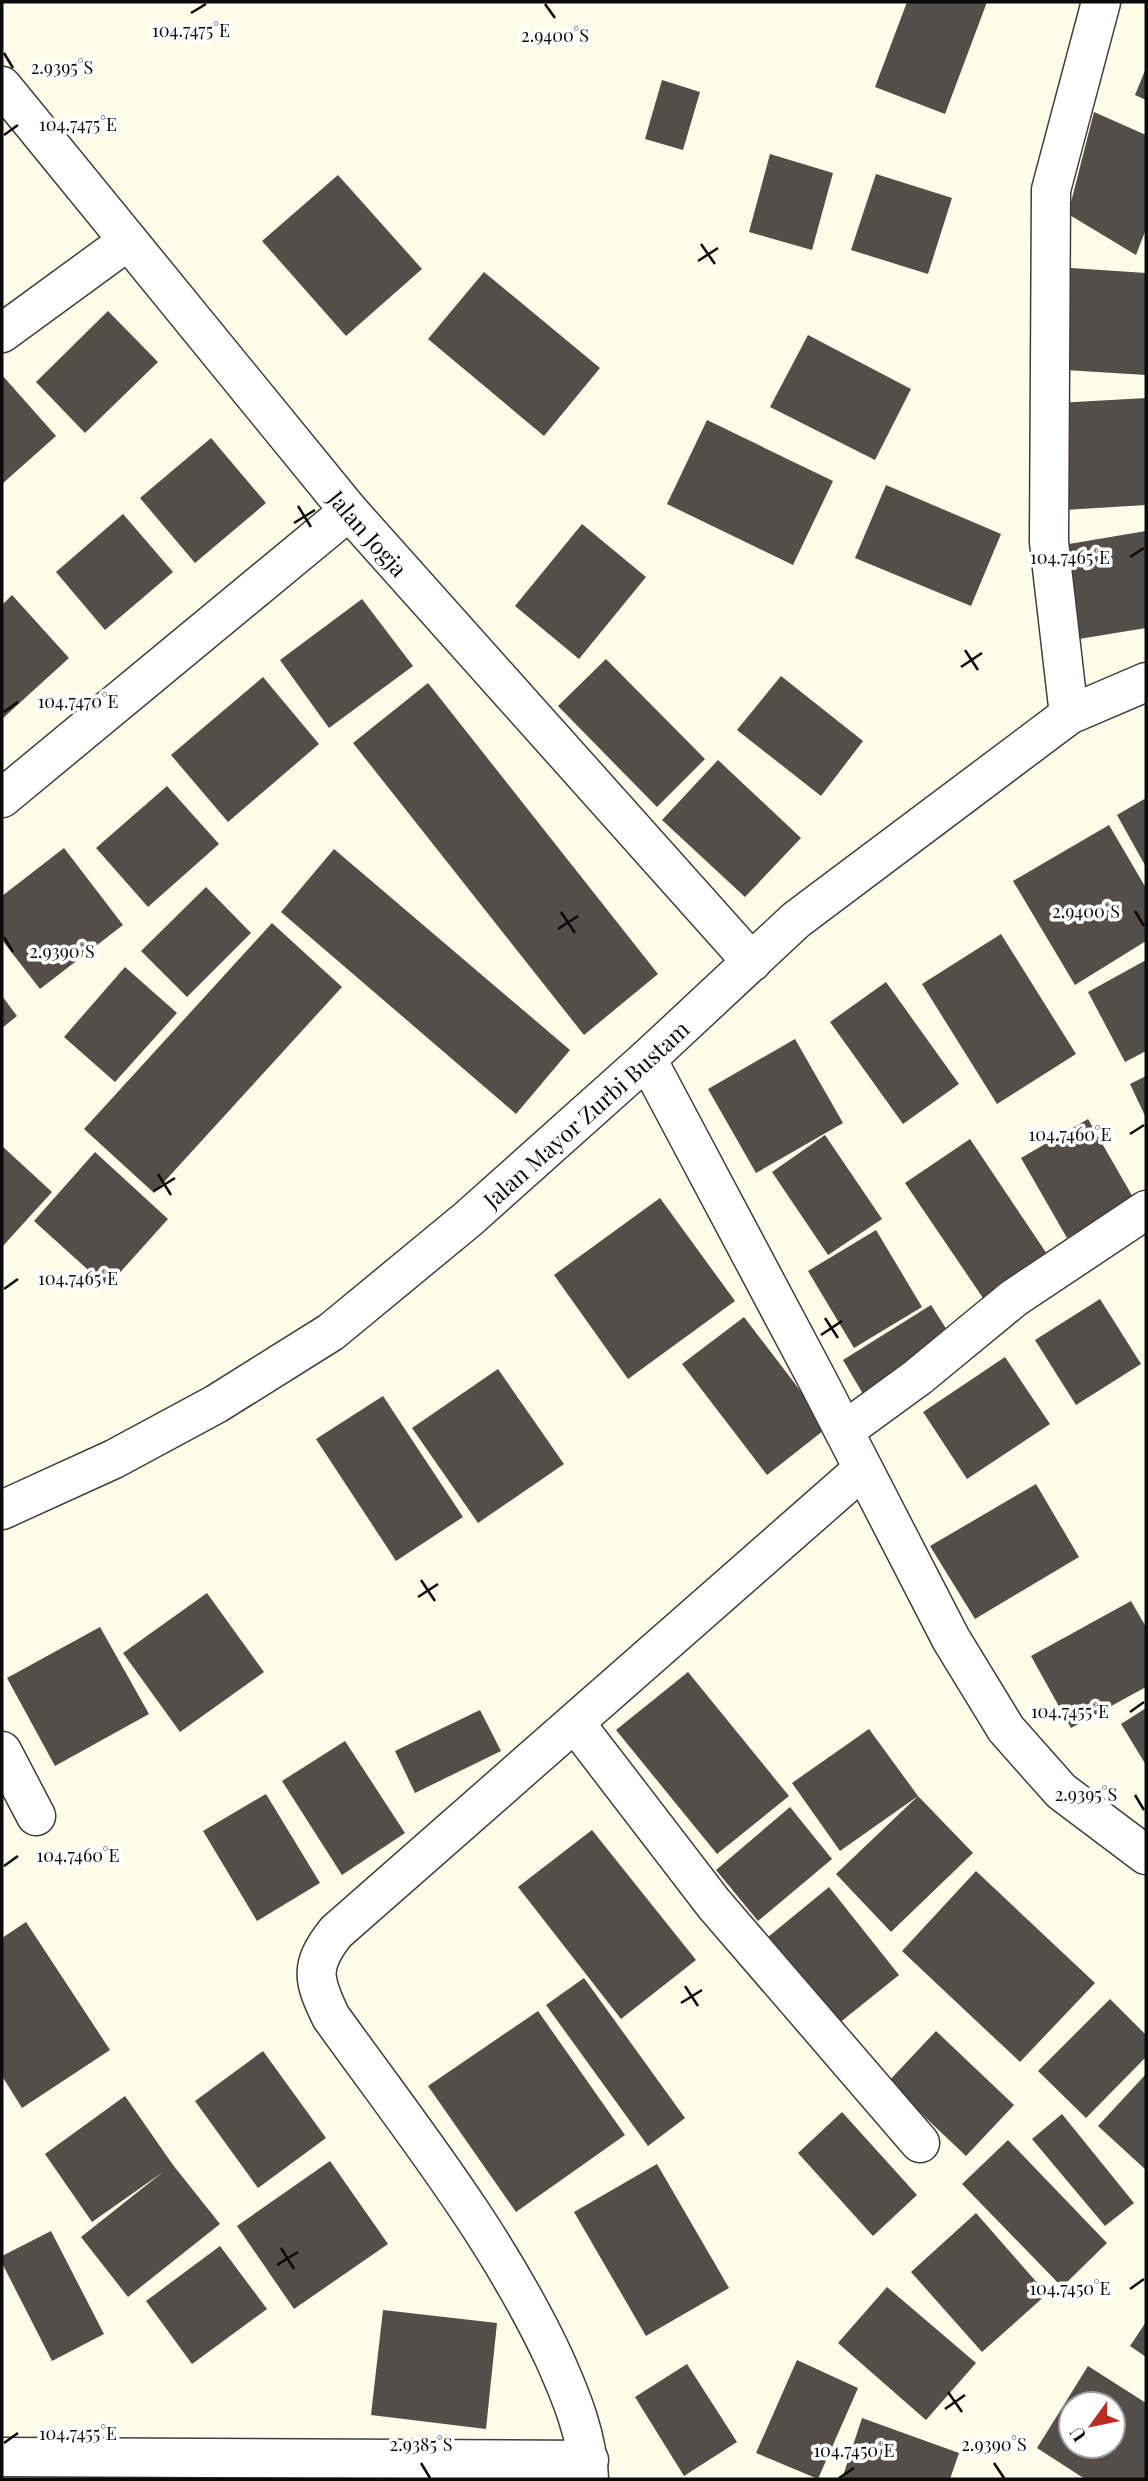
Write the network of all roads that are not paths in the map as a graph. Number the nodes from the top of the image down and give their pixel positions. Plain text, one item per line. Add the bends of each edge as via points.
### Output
1 (1101, 2) edge
2 (2, 86) edge
3 (128, 241) junction
4 (2, 333) edge
5 (349, 511) junction
6 (1146, 682) edge
7 (1069, 715) junction
8 (2, 798) edge
9 (752, 962) junction
10 (648, 1059) junction
11 (1146, 1210) edge
12 (844, 1431) junction
13 (863, 1469) junction
14 (2, 1510) edge
15 (575, 1723) junction
16 (2, 1751) edge
17 (36, 1816) dead end
18 (1146, 1855) edge
19 (920, 2143) dead end
20 (10, 2465) edge
21 (589, 2470) edge

1 - 7 street via 1051,190 1049,542
2 - 3 street, Jalan Jogja
3 - 4 street
3 - 5 street, Jalan Jogja
5 - 8 street
5 - 9 street, Jalan Jogja
6 - 7 street, Jalan Mayor Zurbi Bustam
7 - 9 street, Jalan Mayor Zurbi Bustam via 796,920
9 - 10 street, Jalan Mayor Zurbi Bustam
10 - 12 street
10 - 14 street, Jalan Mayor Zurbi Bustam via 468,1219 331,1332 171,1429
11 - 12 street via 1014,1298
12 - 13 street
13 - 15 street
13 - 18 street via 951,1639 1006,1729 1061,1791
15 - 19 street via 722,1914
15 - 21 street via 336,1931 316,1968 318,1990 331,2017 485,2232 534,2316 571,2395
16 - 17 street
20 - 21 street

